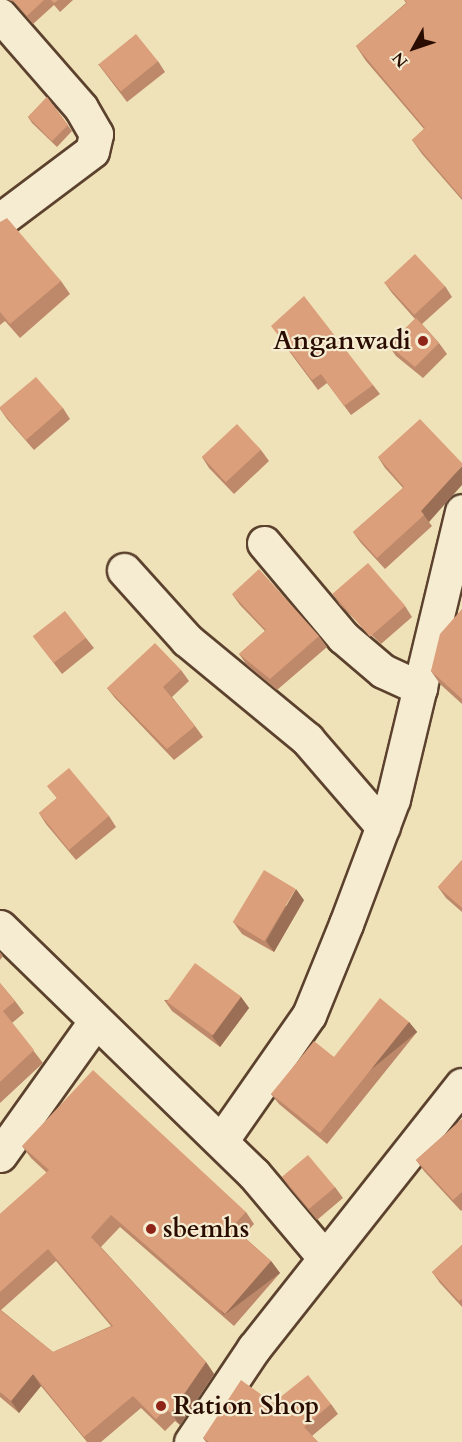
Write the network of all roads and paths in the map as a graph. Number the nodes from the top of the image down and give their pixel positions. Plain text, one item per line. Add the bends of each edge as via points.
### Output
1 (0, 15) edge
2 (0, 220) edge
3 (462, 511) edge
4 (264, 543) dead end
5 (124, 570) dead end
6 (420, 688) junction
7 (382, 827) junction
8 (0, 927) edge
9 (94, 1023) junction
10 (462, 1085) edge
11 (221, 1141) junction
12 (0, 1155) edge
13 (324, 1257) junction
14 (191, 1442) edge

1 - 2 street via 81,108 96,134 92,151
3 - 6 street
4 - 6 street via 343,637 383,671
5 - 7 street via 187,640 307,739
6 - 7 street
7 - 11 street via 309,1015
8 - 9 street
9 - 11 street
9 - 12 street
10 - 13 street
11 - 13 street
13 - 14 street

